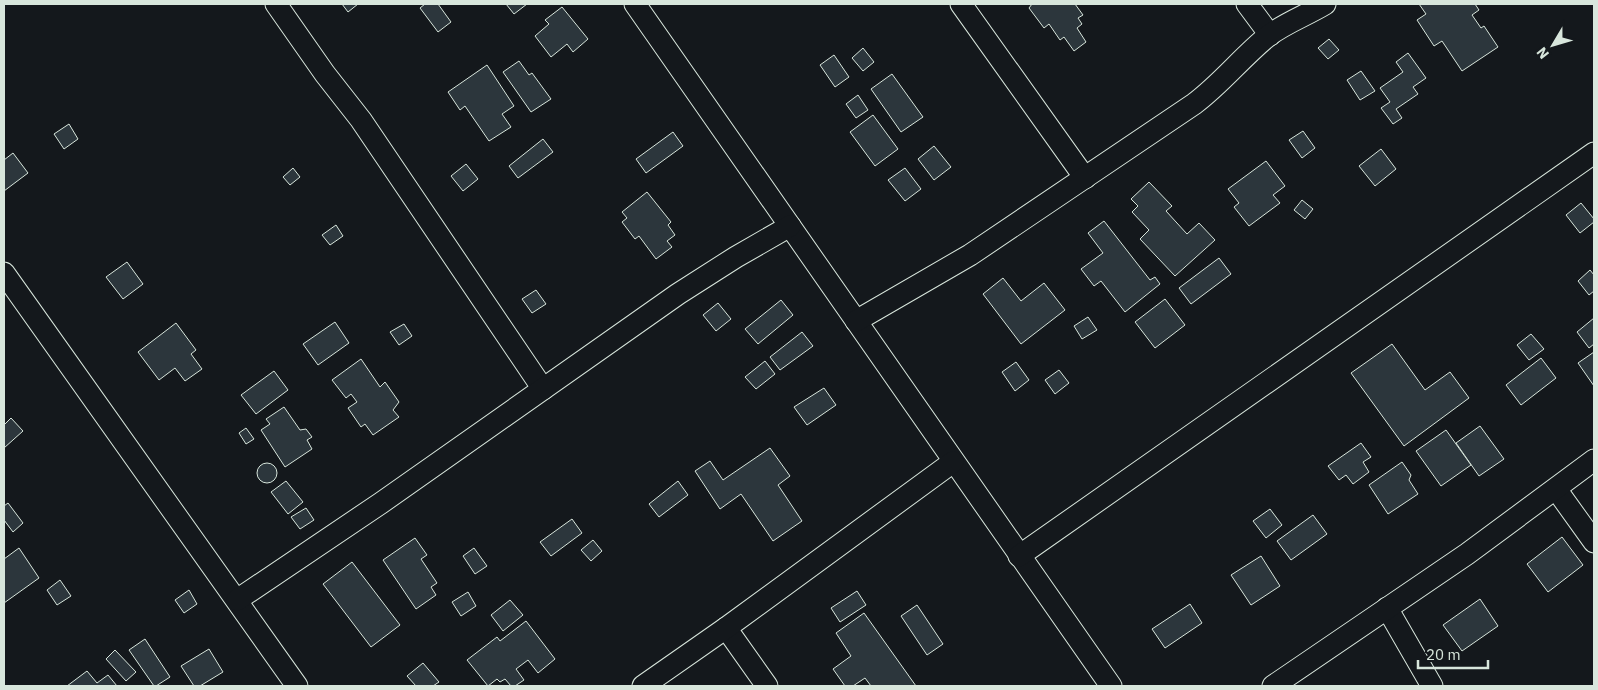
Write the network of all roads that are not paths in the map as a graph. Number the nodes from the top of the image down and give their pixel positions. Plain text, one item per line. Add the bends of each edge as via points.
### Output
1 (276, 4) edge
2 (635, 4) edge
3 (961, 4) edge
4 (1247, 4) edge
5 (1325, 4) edge
6 (1270, 35) junction
7 (1594, 154) edge
8 (1085, 178) junction
9 (790, 226) junction
10 (4, 273) edge
11 (856, 321) junction
12 (543, 389) junction
13 (1594, 460) edge
14 (953, 462) junction
15 (1556, 489) junction
16 (1594, 542) edge
17 (1019, 556) junction
18 (237, 600) junction
19 (1387, 608) junction
20 (726, 628) junction
21 (297, 686) edge
22 (643, 686) edge
23 (768, 686) edge
24 (1111, 686) edge
25 (1273, 686) edge
26 (1432, 686) edge

1 - 12 street via 361,120
2 - 9 street
3 - 8 street
4 - 6 street
5 - 6 street
6 - 8 street via 1211,91
7 - 17 street
8 - 11 street via 970,255
9 - 11 street
9 - 12 street via 711,272
10 - 18 street
11 - 14 street
12 - 18 street
13 - 15 street
14 - 17 street
14 - 20 street
15 - 16 street
15 - 19 street
17 - 24 street
18 - 21 street
19 - 25 street
19 - 26 street
20 - 22 street
20 - 23 street

